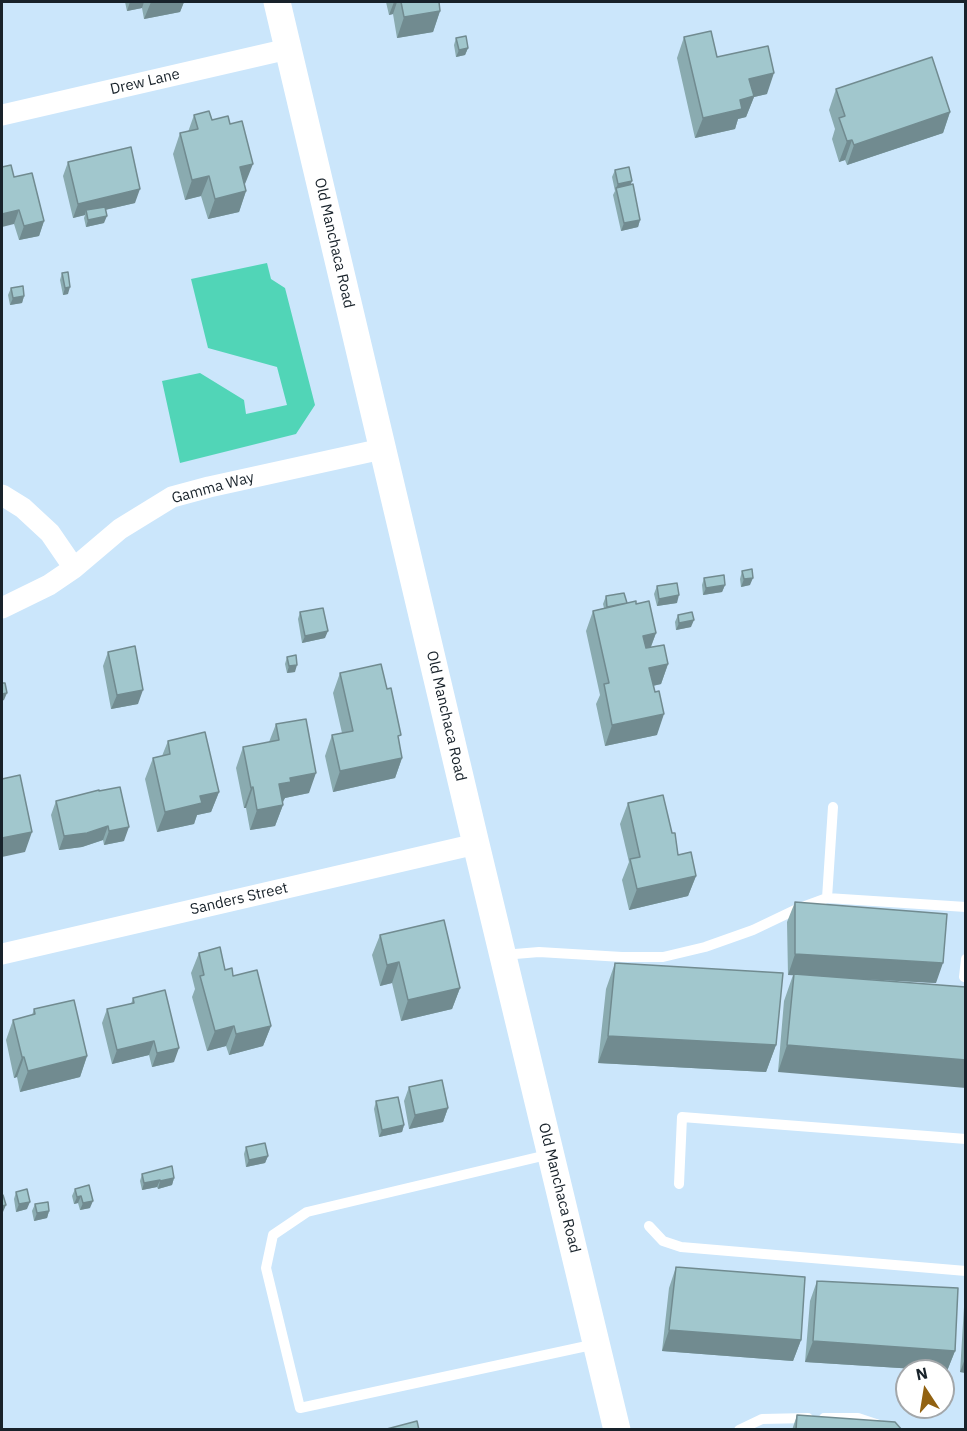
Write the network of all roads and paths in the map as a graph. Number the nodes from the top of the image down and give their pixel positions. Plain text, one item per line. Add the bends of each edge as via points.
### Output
1 (278, 2) edge
2 (288, 49) junction
3 (2, 115) edge
4 (382, 449) junction
5 (2, 495) edge
6 (74, 568) junction
7 (2, 608) edge
8 (833, 807) dead end
9 (476, 844) junction
10 (826, 898) junction
11 (966, 907) edge
12 (2, 954) edge
13 (503, 955) junction
14 (966, 959) edge
15 (964, 977) edge
16 (966, 1139) edge
17 (551, 1154) junction
18 (679, 1184) dead end
19 (649, 1226) dead end
20 (966, 1271) edge
21 (597, 1344) junction
22 (617, 1430) edge
23 (739, 1430) edge
24 (894, 1430) edge

1 - 2 street, Old Manchaca Road
2 - 3 street, Drew Lane
2 - 4 street, Old Manchaca Road
4 - 6 street, Gamma Way via 172,497 120,529
4 - 9 street, Old Manchaca Road
5 - 6 street via 50,532
6 - 7 street, Gamma Way
8 - 10 lane
9 - 12 street, Sanders Street
9 - 13 street, Old Manchaca Road
10 - 11 lane
10 - 13 lane via 753,930 663,957 539,952
13 - 17 street, Old Manchaca Road
14 - 15 lane
16 - 18 lane via 682,1117
17 - 21 street, Old Manchaca Road
17 - 21 lane via 307,1212 273,1235 266,1268 300,1408
19 - 20 lane via 663,1241 681,1247
21 - 22 street, Old Manchaca Road
23 - 24 lane via 762,1419 858,1418

